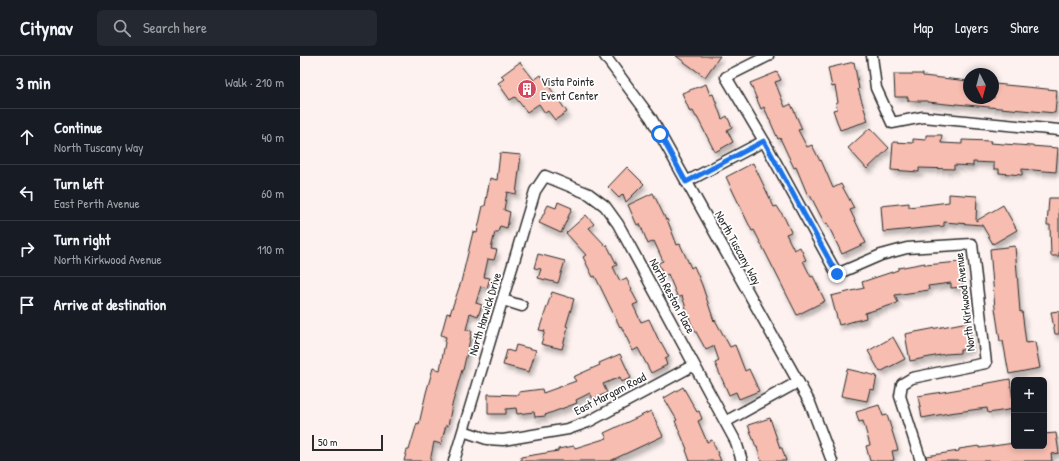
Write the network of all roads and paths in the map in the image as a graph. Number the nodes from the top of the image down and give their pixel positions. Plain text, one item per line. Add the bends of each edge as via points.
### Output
1 (605, 56) edge
2 (768, 56) edge
3 (872, 56) edge
4 (1059, 130) edge
5 (764, 141) junction
6 (545, 176) joint
7 (686, 182) junction
8 (503, 300) junction
9 (522, 306) dead end
10 (694, 365) junction
11 (798, 382) junction
12 (726, 422) junction
13 (463, 431) junction
14 (454, 461) edge
15 (742, 461) edge
16 (832, 461) edge
17 (921, 461) edge

1 - 7 street, North Tuscany Way via 651,118
2 - 5 street, North Kirkwood Avenue via 726,77
3 - 4 street via 876,88 892,123 923,117
5 - 7 street
5 - 17 street, North Kirkwood Avenue via 837,274 881,255 907,248 972,244 986,363 912,378 902,384 900,396
6 - 8 street, North Harwick Drive via 535,191
6 - 10 street, North Reston Place via 589,194 605,206 618,224
7 - 11 street, North Tuscany Way
8 - 9 street
8 - 13 street, North Harwick Drive
10 - 12 street, North Reston Place
10 - 13 street, East Margam Road via 588,422 568,429 503,440 487,439
11 - 12 street
11 - 16 street, North Tuscany Way via 810,403
12 - 15 street, North Reston Place
13 - 14 street, North Harwick Drive

